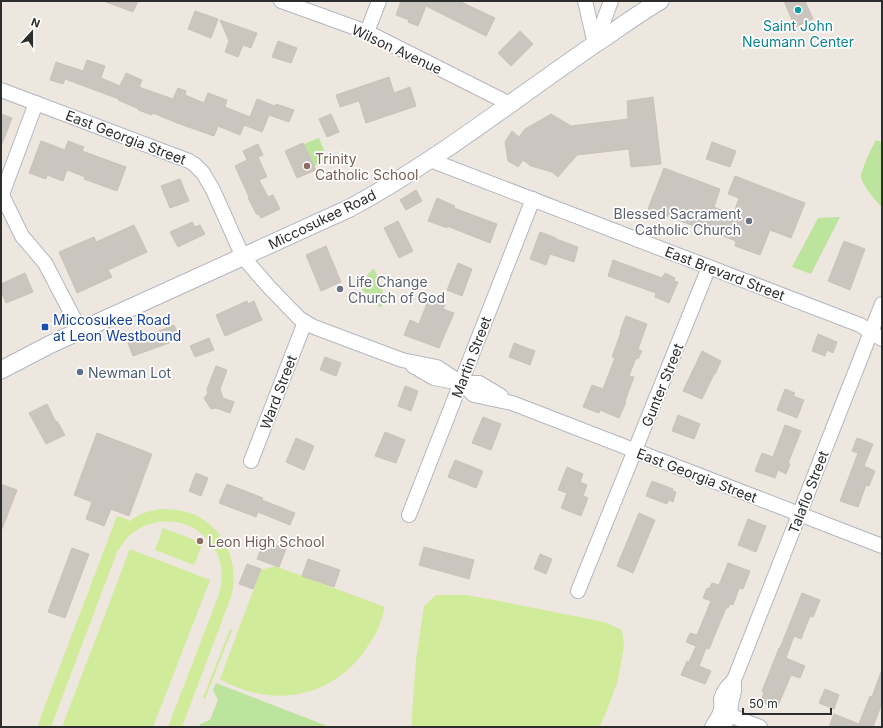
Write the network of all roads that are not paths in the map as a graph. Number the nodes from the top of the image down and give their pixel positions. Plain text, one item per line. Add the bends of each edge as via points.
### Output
1 (281, 1) edge
2 (379, 1) edge
3 (585, 1) edge
4 (611, 1) edge
5 (660, 1) edge
6 (367, 32) junction
7 (595, 44) junction
8 (1, 90) edge
9 (36, 103) junction
10 (510, 104) junction
11 (430, 160) junction
12 (1, 196) edge
13 (533, 199) junction
14 (243, 257) junction
15 (709, 267) junction
16 (882, 304) edge
17 (305, 322) junction
18 (80, 330) junction
19 (876, 335) edge
20 (1, 370) edge
21 (461, 384) junction
22 (635, 451) junction
23 (251, 461) dead end
24 (409, 515) dead end
25 (799, 515) junction
26 (882, 546) edge
27 (578, 591) dead end
28 (724, 718) edge
29 (712, 727) edge
30 (760, 727) edge

1 - 6 street, Wilson Avenue
2 - 6 street
3 - 7 street
4 - 7 street
5 - 7 street, Miccosukee Road
6 - 10 street, Wilson Avenue
7 - 10 street, Miccosukee Road
8 - 9 street, East Georgia Street
9 - 12 street
9 - 14 street, East Georgia Street via 194,164 213,190
10 - 11 street, Miccosukee Road
11 - 13 street, East Brevard Street
11 - 14 street, Miccosukee Road via 350,208
12 - 18 street via 22,236 45,263
13 - 15 street, East Brevard Street
13 - 21 street, Martin Street
14 - 17 street, East Georgia Street
14 - 18 street, Miccosukee Road
15 - 19 street, East Brevard Street via 860,325
15 - 22 street, Gunter Street
16 - 19 street, Talaflo Street
17 - 21 street, East Georgia Street via 402,360 434,378
17 - 23 street, Ward Street
18 - 20 street, Miccosukee Road
19 - 25 street, Talaflo Street
21 - 22 street, East Georgia Street via 474,395 512,403
21 - 24 street, Martin Street
22 - 25 street, East Georgia Street
22 - 27 street, Gunter Street
25 - 26 street, East Georgia Street
25 - 28 street, Talaflo Street via 734,680 726,688 721,700
28 - 29 street, Talaflo Street via 719,716
28 - 30 street

